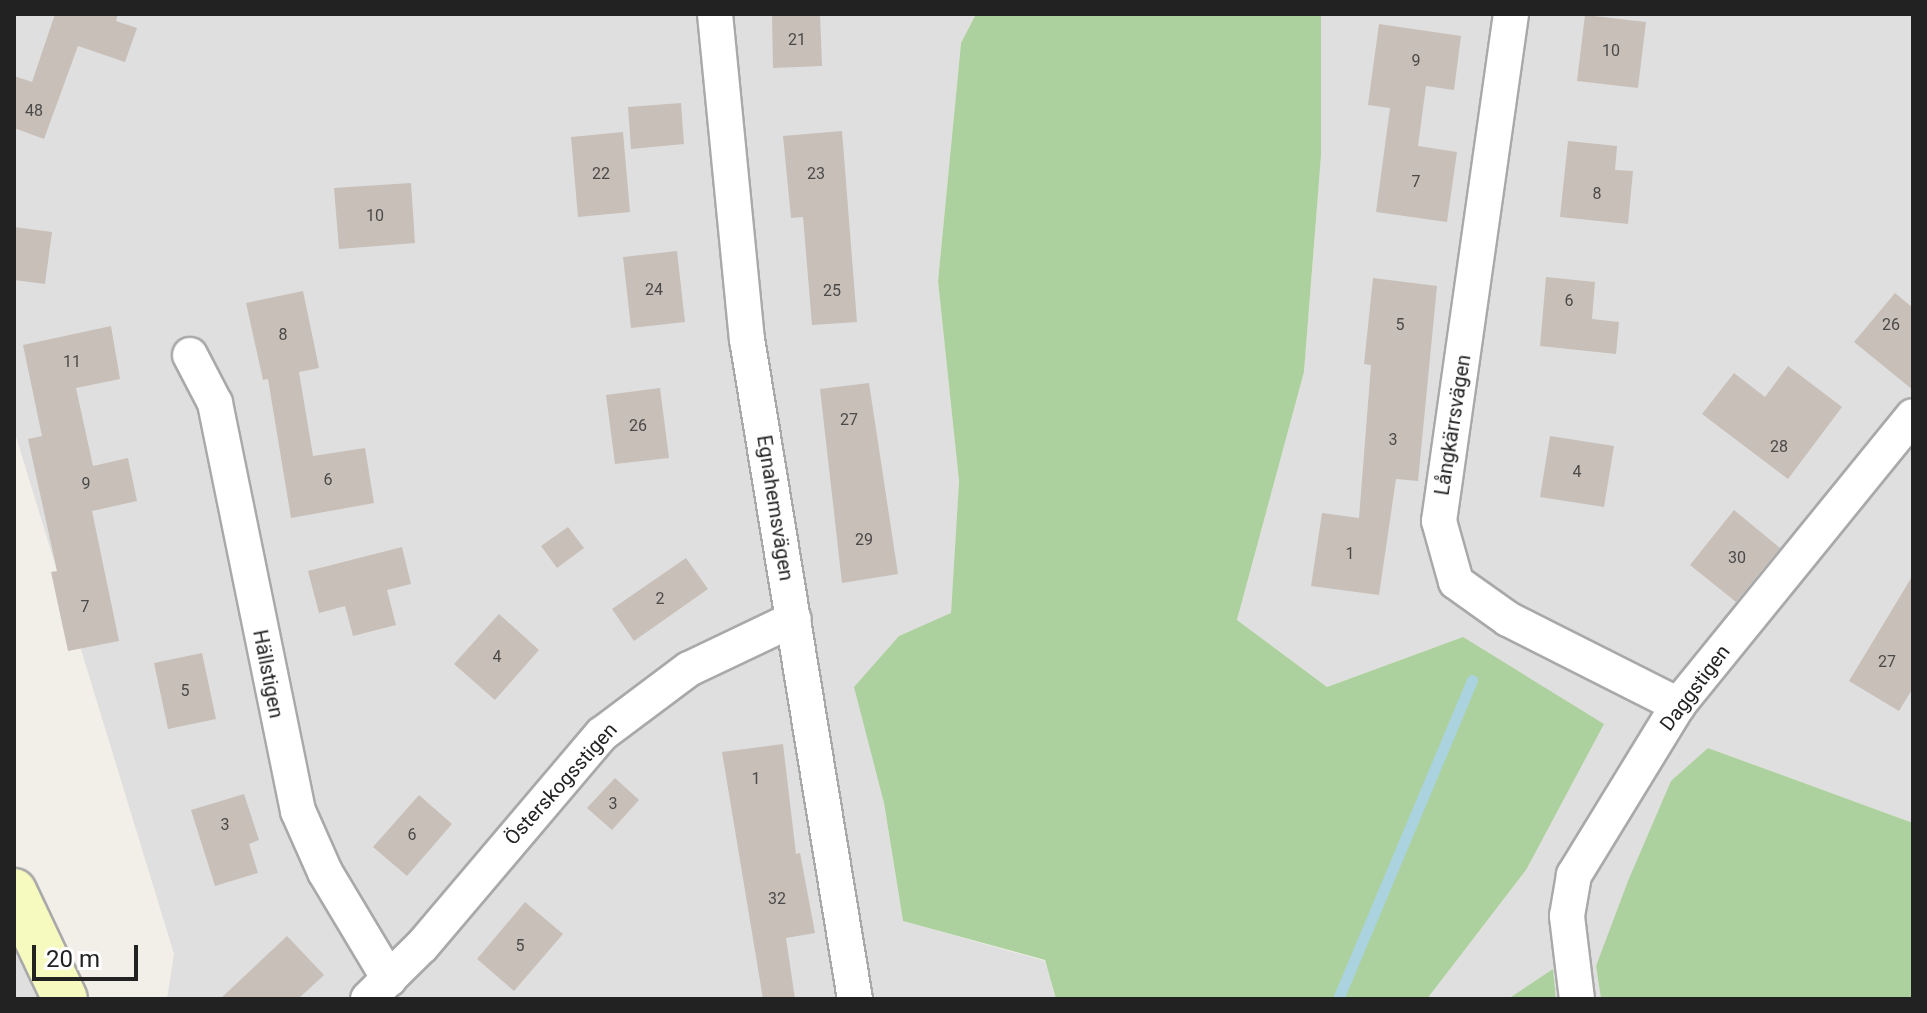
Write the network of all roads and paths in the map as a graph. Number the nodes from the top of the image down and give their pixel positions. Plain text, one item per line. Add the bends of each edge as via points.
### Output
1 (715, 14) edge
2 (1511, 14) edge
3 (190, 355) dead end
4 (1913, 416) edge
5 (794, 619) junction
6 (1678, 705) junction
7 (14, 891) edge
8 (379, 989) edge
9 (65, 999) edge
10 (855, 999) edge
11 (1577, 999) edge

1 - 5 street, Egnahemsvägen via 717,76 747,339
2 - 6 street, Långkärrsvägen via 1439,521 1456,582 1508,619
3 - 8 street, Hällstigen via 215,403 298,811
4 - 6 street, Daggstigen
5 - 8 street, Österskogsstigen via 689,669 602,734
5 - 10 street, Egnahemsvägen
6 - 11 street, Daggstigen via 1574,875 1567,916
7 - 9 main road

